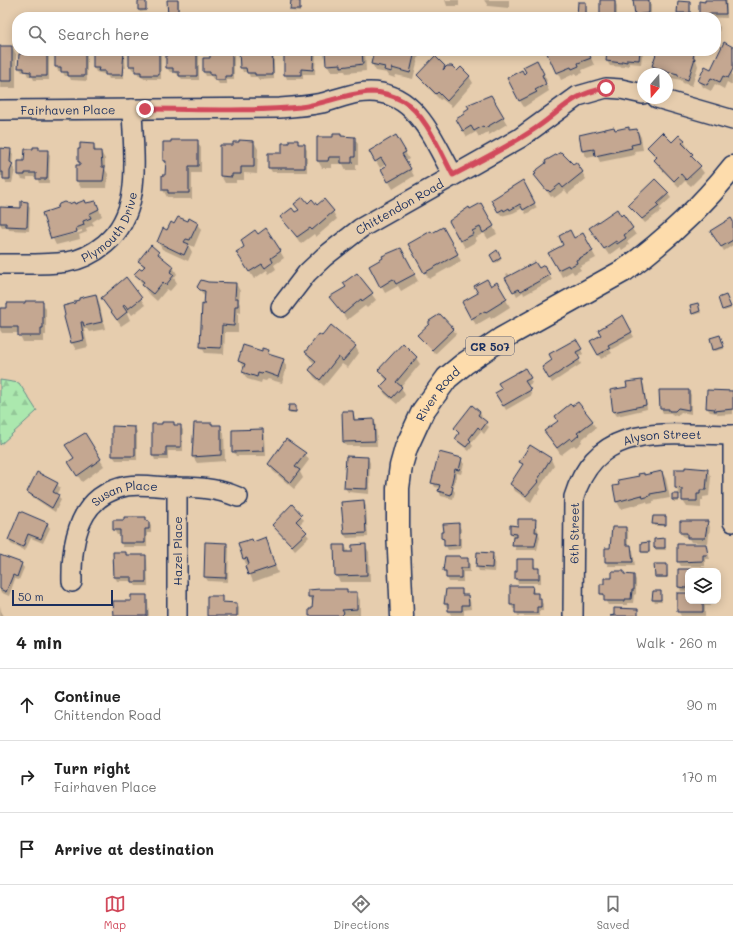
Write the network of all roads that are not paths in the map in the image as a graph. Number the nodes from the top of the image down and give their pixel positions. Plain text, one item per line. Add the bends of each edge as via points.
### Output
1 (637, 93) edge
2 (673, 103) edge
3 (132, 109) junction
4 (0, 110) edge
5 (733, 120) edge
6 (733, 167) edge
7 (453, 175) junction
8 (0, 264) edge
9 (282, 307) dead end
10 (733, 435) edge
11 (596, 457) joint
12 (177, 487) junction
13 (238, 497) dead end
14 (733, 522) edge
15 (72, 582) dead end
16 (177, 616) edge
17 (402, 616) edge
18 (573, 616) edge

1 - 7 street, Chittendon Road via 606,88 578,96 537,128
2 - 5 street
3 - 4 street, Fairhaven Place
3 - 7 street, Fairhaven Place via 280,108 322,103 357,93 389,95 404,101 425,123
3 - 8 street, Plymouth Drive via 131,200 122,226 112,239 85,257 68,262
6 - 17 main road, River Road / CR 507 via 706,199 645,255 624,270 484,350 448,378 434,394 413,429 401,466 398,510
7 - 9 street, Chittendon Road via 380,216 341,242 308,273
10 - 11 street, Alyson Street via 643,436 616,443
10 - 14 street
11 - 18 street, 6th Street via 582,475 574,497
12 - 13 street, Susan Place via 216,489
12 - 15 street, Susan Place via 129,486 115,489 92,505 78,531
12 - 16 street, Hazel Place

